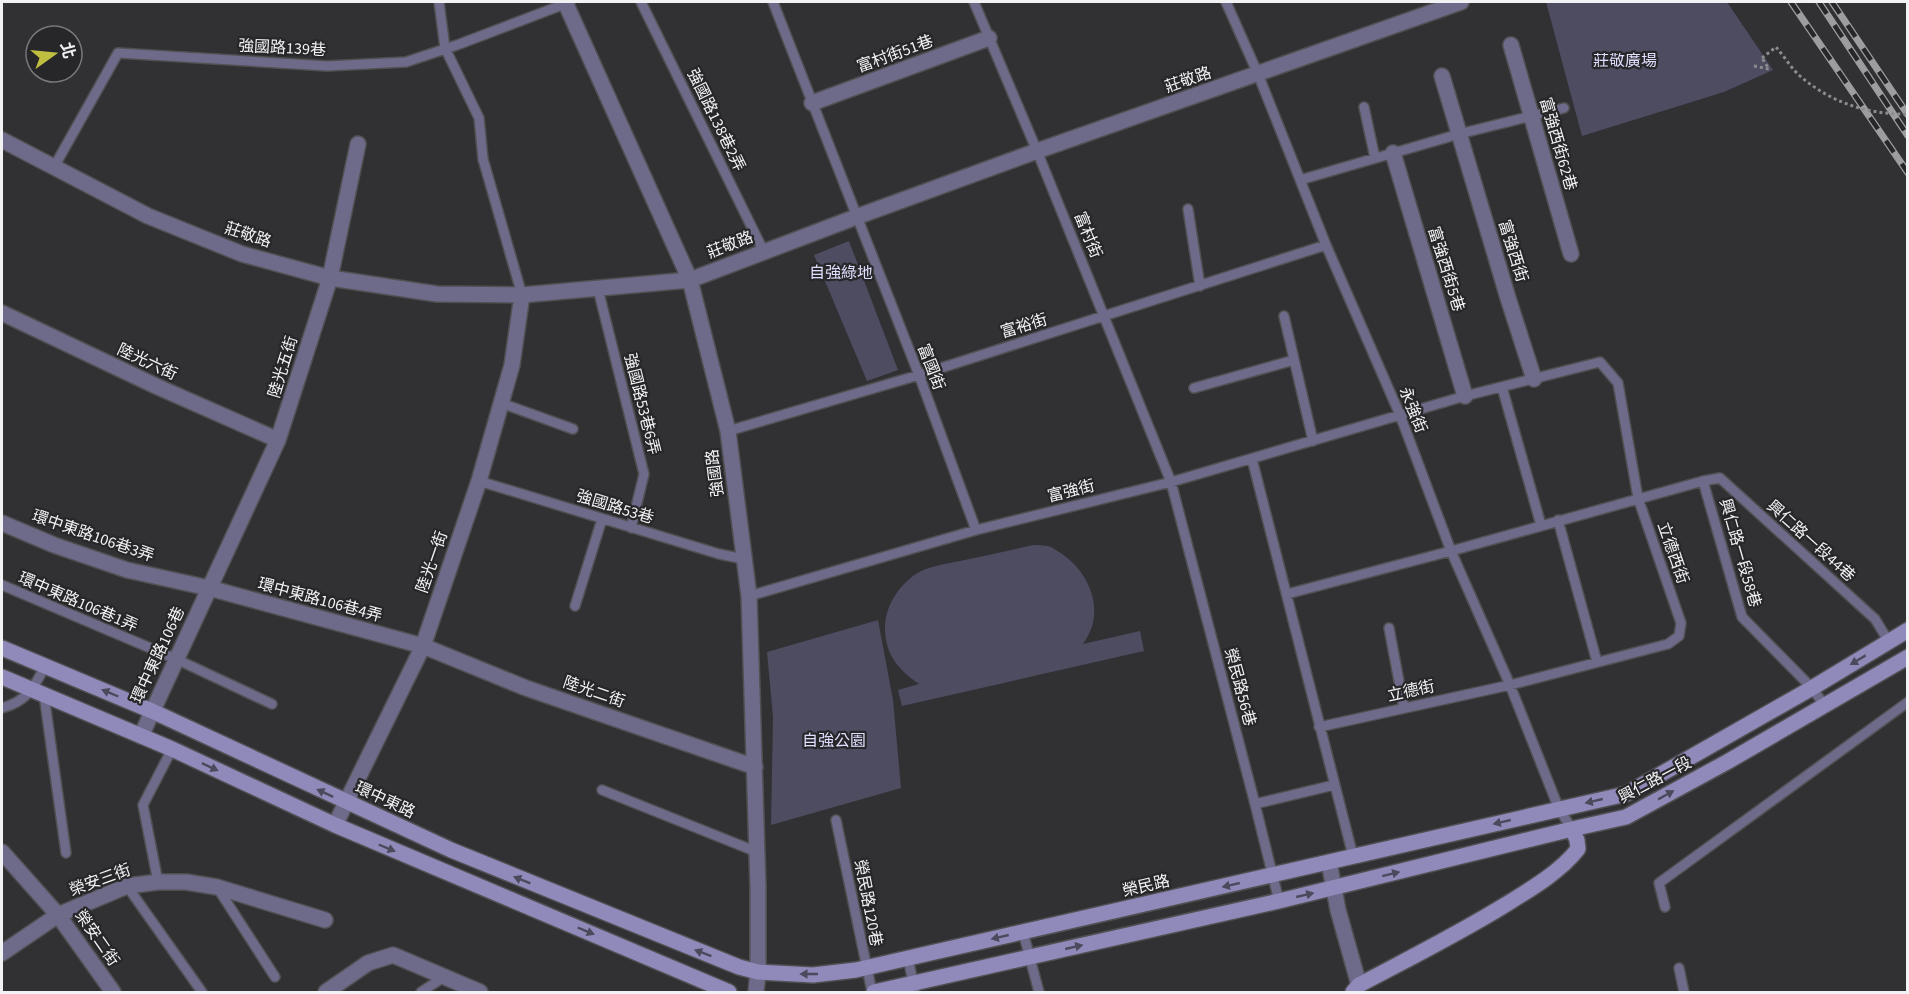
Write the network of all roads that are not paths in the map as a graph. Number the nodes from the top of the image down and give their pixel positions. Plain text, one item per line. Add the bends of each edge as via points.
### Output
1 (439, 2) edge
2 (567, 2) edge
3 (640, 2) edge
4 (773, 2) edge
5 (974, 2) edge
6 (1226, 2) edge
7 (1461, 2) edge
8 (1436, 6) edge
9 (989, 38) junction
10 (1511, 45) dead end
11 (445, 48) junction
12 (1258, 74) junction
13 (1442, 76) dead end
14 (812, 103) junction
15 (1364, 106) dead end
16 (1564, 108) dead end
17 (1531, 116) junction
18 (1459, 134) junction
19 (2, 140) edge
20 (358, 144) dead end
21 (1037, 151) junction
22 (1393, 153) junction
23 (1375, 158) junction
24 (54, 167) junction
25 (1300, 180) junction
26 (1188, 209) dead end
27 (856, 217) junction
28 (1326, 245) junction
29 (764, 252) junction
30 (1570, 254) dead end
31 (330, 278) junction
32 (690, 280) junction
33 (1200, 286) junction
34 (598, 289) junction
35 (522, 296) junction
36 (2, 313) edge
37 (1284, 316) dead end
38 (1104, 317) junction
39 (1294, 360) junction
40 (918, 375) junction
41 (1534, 379) junction
42 (1502, 387) junction
43 (1194, 388) dead end
44 (1465, 396) junction
45 (501, 403) junction
46 (1400, 415) junction
47 (573, 429) dead end
48 (728, 431) junction
49 (278, 440) junction
50 (1313, 441) junction
51 (1252, 459) junction
52 (479, 481) junction
53 (1703, 481) junction
54 (1171, 482) junction
55 (1638, 498) junction
56 (602, 519) junction
57 (1558, 520) junction
58 (2, 523) edge
59 (1541, 525) junction
60 (631, 528) junction
61 (976, 530) junction
62 (1451, 551) junction
63 (744, 559) junction
64 (2, 585) edge
65 (209, 588) junction
66 (1287, 594) junction
67 (748, 596) junction
68 (575, 606) dead end
69 (1389, 628) dead end
70 (1908, 630) edge
71 (1889, 642) junction
72 (423, 646) junction
73 (2, 648) edge
74 (1908, 657) edge
75 (176, 659) junction
76 (1597, 662) junction
77 (45, 666) junction
78 (2, 677) edge
79 (1510, 685) junction
80 (1812, 688) junction
81 (39, 693) junction
82 (1908, 702) edge
83 (272, 704) dead end
84 (1825, 706) junction
85 (2, 708) edge
86 (1404, 708) junction
87 (152, 711) junction
88 (1319, 727) junction
89 (141, 736) junction
90 (172, 749) junction
91 (755, 767) junction
92 (1334, 784) junction
93 (602, 790) dead end
94 (346, 803) junction
95 (1255, 804) junction
96 (1559, 809) junction
97 (836, 820) dead end
98 (335, 825) junction
99 (1572, 829) junction
100 (757, 852) junction
101 (66, 854) dead end
102 (1353, 856) junction
103 (4, 859) edge
104 (1329, 862) junction
105 (1273, 875) junction
106 (158, 882) junction
107 (127, 886) junction
108 (217, 888) junction
109 (1334, 888) junction
110 (1279, 901) junction
111 (1665, 907) dead end
112 (58, 915) junction
113 (326, 920) dead end
114 (1023, 932) junction
115 (2, 953) edge
116 (1030, 957) junction
117 (908, 958) junction
118 (866, 968) junction
119 (1679, 968) dead end
120 (758, 972) junction
121 (275, 977) dead end
122 (444, 977) junction
123 (914, 988) edge
124 (1356, 989) edge
125 (113, 993) edge
126 (202, 993) edge
127 (326, 993) edge
128 (421, 993) edge
129 (480, 993) edge
130 (729, 993) edge
131 (756, 993) edge
132 (873, 993) edge
133 (1039, 993) edge
134 (1684, 993) edge

1 - 11 lane
2 - 11 lane, 強國路139巷
2 - 32 street, 強國路
3 - 29 lane, 強國路138巷2弄
4 - 14 lane
5 - 9 lane, 富村街
6 - 12 lane, 永強街
7 - 8 street, 莊敬路
8 - 12 street, 莊敬路
9 - 14 street, 富村街51巷
9 - 21 lane, 富村街
10 - 17 street, 富強西街62巷
11 - 24 lane, 強國路139巷 via 406,62 327,66 118,53
11 - 35 lane via 479,118 483,159
12 - 21 street, 莊敬路
12 - 25 lane, 永強街
13 - 18 street, 富強西街
14 - 27 lane
15 - 23 lane
16 - 17 lane
17 - 18 lane
17 - 30 street, 富強西街62巷
18 - 22 lane
18 - 41 street, 富強西街
19 - 24 street, 莊敬路
20 - 31 street, 陸光五街
21 - 27 street, 莊敬路
21 - 38 lane, 富村街
22 - 23 lane
22 - 44 street, 富強西街5巷
23 - 25 lane
24 - 31 street, 莊敬路 via 148,216 242,254
25 - 28 lane, 永強街
26 - 33 lane
27 - 29 street, 莊敬路
27 - 40 lane, 富國街
28 - 33 lane, 富裕街
28 - 46 lane, 永強街
29 - 32 street, 莊敬路
31 - 35 street, 莊敬路 via 437,294
31 - 49 street, 陸光五街
32 - 34 street, 莊敬路
32 - 48 street, 強國路
33 - 38 lane, 富裕街
34 - 35 street, 莊敬路
34 - 60 lane, 強國路53巷6弄 via 644,474
35 - 45 street, 陸光一街 via 512,365
36 - 49 street, 陸光六街
37 - 39 lane
38 - 40 lane, 富裕街
38 - 54 lane, 富村街
39 - 43 lane
39 - 50 lane
40 - 48 lane, 富裕街
40 - 61 lane, 富國街
41 - 42 lane
41 - 55 lane via 1600,362 1618,383
42 - 44 lane
42 - 59 lane
44 - 46 lane
45 - 47 lane
45 - 52 street, 陸光一街
46 - 50 lane, 富強街
46 - 62 lane, 永強街
48 - 63 street, 強國路
49 - 65 street, 陸光五街
50 - 51 lane, 富強街
51 - 54 lane, 富強街
51 - 66 lane
52 - 56 lane, 強國路53巷
52 - 72 street, 陸光一街
53 - 55 lane, 興仁路一段58巷
53 - 71 lane, 興仁路一段44巷 via 1720,478 1875,619
53 - 80 lane, 興仁路一段58巷 via 1742,616
54 - 61 lane, 富強街
54 - 95 lane, 榮民路56巷
55 - 57 lane
55 - 76 lane, 立德西街 via 1681,623 1679,636 1668,644
56 - 60 lane, 強國路53巷
56 - 68 lane
57 - 59 lane
57 - 76 lane
58 - 65 street, 環中東路106巷3弄 via 127,570
59 - 62 lane
60 - 63 lane, 強國路53巷
61 - 67 lane, 富強街
62 - 66 lane
62 - 79 lane, 永強街
63 - 67 street, 強國路
64 - 75 lane, 環中東路106巷1弄
65 - 72 street, 環中東路106巷4弄
65 - 75 street, 環中東路106巷
66 - 88 lane
67 - 91 street, 強國路
69 - 86 lane
70 - 71 street, 興仁路一段
71 -> 80 street, 興仁路一段
72 - 91 street, 陸光二街 via 526,688
72 - 94 street, 陸光一街
73 - 77 street, 環中東路
74 - 84 street, 興仁路一段
75 - 83 lane, 環中東路106巷1弄
75 - 87 street, 環中東路106巷
76 - 79 lane, 立德西街
77 - 81 lane
87 -> 77 street, 環中東路
78 - 81 street
79 - 86 lane, 立德街
79 - 96 lane, 永強街
80 - 84 lane, 興仁路一段58巷
80 -> 96 street, 興仁路一段 via 1626,794
81 - 85 lane
81 - 89 street
81 - 101 lane
82 - 111 lane via 1659,883
99 -> 84 street, 興仁路一段 via 1626,818
86 - 88 lane, 立德街
87 - 89 street, 環中東路106巷
94 -> 87 street, 環中東路
88 - 92 lane
89 - 90 street
90 -> 98 street
90 - 106 lane via 144,805
91 - 100 street, 強國路
92 - 95 lane
92 - 102 lane
93 - 100 lane
94 - 98 street, 陸光一街
120 -> 94 street, 環中東路 via 672,941
95 - 105 lane, 榮民路56巷
96 - 99 lane, 永強街
96 -> 102 street, 榮民路
97 - 118 lane, 榮民路120巷
98 -> 130 street
109 -> 99 street
99 - 124 street via 1578,849 1531,889
100 - 120 street, 強國路
102 - 104 street, 榮民路
103 - 112 street, 榮安二街
104 - 105 street, 榮民路
104 - 109 street
105 - 110 lane, 榮民路56巷
105 -> 114 street, 榮民路
106 - 107 street, 榮安三街
106 - 108 street, 榮安三街
107 - 112 street, 榮安三街
107 - 126 lane
108 - 113 street, 榮安三街
108 - 121 lane
110 -> 109 street
109 - 124 street
116 -> 110 street
112 - 115 street, 榮安三街
112 - 125 street, 榮安二街
114 - 116 lane
114 -> 117 street, 榮民路
116 - 123 street
116 - 133 lane
117 - 118 street, 榮民路
117 - 123 lane
118 -> 120 street, 榮民路 via 813,975
118 - 132 lane, 榮民路120巷
119 - 134 lane
120 - 131 street
122 - 127 street via 393,955 368,963
122 - 128 lane
122 - 129 street
123 - 132 street

